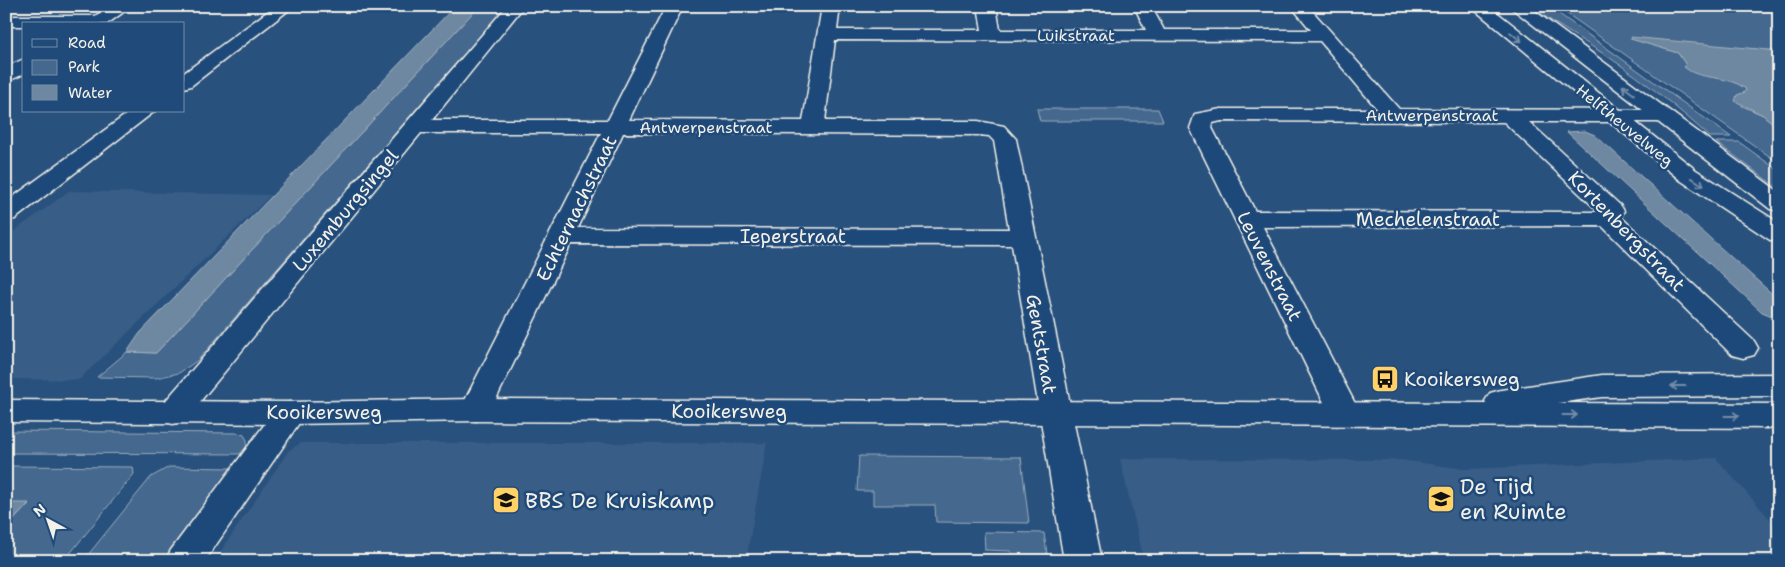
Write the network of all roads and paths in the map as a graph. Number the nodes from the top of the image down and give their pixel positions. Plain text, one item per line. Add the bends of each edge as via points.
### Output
1 (124, 6) edge
2 (286, 6) edge
3 (516, 6) edge
4 (676, 6) edge
5 (831, 6) edge
6 (987, 6) edge
7 (1142, 6) edge
8 (1299, 6) edge
9 (1478, 6) edge
10 (1517, 6) edge
11 (6, 21) edge
12 (96, 22) edge
13 (827, 35) junction
14 (992, 35) junction
15 (1158, 36) junction
16 (1325, 36) junction
17 (188, 76) edge
18 (144, 112) edge
19 (1393, 115) junction
20 (1509, 115) junction
21 (1613, 116) junction
22 (1661, 116) junction
23 (1202, 118) joint
24 (415, 126) junction
25 (616, 127) junction
26 (813, 127) junction
27 (996, 131) joint
28 (1779, 204) edge
29 (6, 214) edge
30 (1608, 218) junction
31 (1247, 219) junction
32 (1779, 235) edge
33 (562, 236) junction
34 (1023, 237) junction
35 (1744, 348) dead end
36 (1779, 385) edge
37 (476, 410) junction
38 (6, 412) edge
39 (173, 412) junction
40 (1055, 412) junction
41 (290, 413) junction
42 (1344, 413) junction
43 (1451, 414) junction
44 (1779, 416) edge
45 (184, 561) edge
46 (1082, 561) edge

1 - 12 street
2 - 17 street
3 - 24 street, Luxemburgsingel
4 - 25 street, Echternachstraat
5 - 13 street
6 - 14 street
7 - 15 street
8 - 16 street
9 -> 21 street, Helftheuvelweg
22 -> 10 street, Helftheuvelweg
11 - 12 street
13 - 14 street, Luikstraat
13 - 26 street
14 - 15 street, Luikstraat
15 - 16 street, Luikstraat
16 - 19 street
18 - 29 street
19 - 20 street, Antwerpenstraat
19 - 23 street, Antwerpenstraat via 1221,115
20 - 21 street, Antwerpenstraat
20 - 30 street, Kortenbergstraat via 1612,211
21 - 22 street, Antwerpenstraat
21 -> 32 street, Helftheuvelweg via 1688,175
22 - 28 street, Helftheuvelweg
23 - 31 street, Leuvenstraat via 1201,128
24 - 25 street, Antwerpenstraat
24 - 39 street, Luxemburgsingel
25 - 26 street, Antwerpenstraat
25 - 33 street, Echternachstraat
26 - 27 street, Antwerpenstraat via 978,128
27 - 34 street, Gentstraat via 1005,139
30 - 31 street, Mechelenstraat
30 - 35 street, Kortenbergstraat
31 - 42 street, Leuvenstraat
33 - 34 street, Ieperstraat
33 - 37 street, Echternachstraat
34 - 40 street, Gentstraat
36 -> 43 street, Kooikersweg via 1602,386 1488,402
37 - 40 street, Kooikersweg
37 - 41 street, Kooikersweg
38 - 39 street, Kooikersweg
39 - 41 street, Kooikersweg
40 - 42 street, Kooikersweg
40 - 46 street, Gentstraat
41 - 45 street
42 - 43 street, Kooikersweg
43 -> 44 street, Kooikersweg

